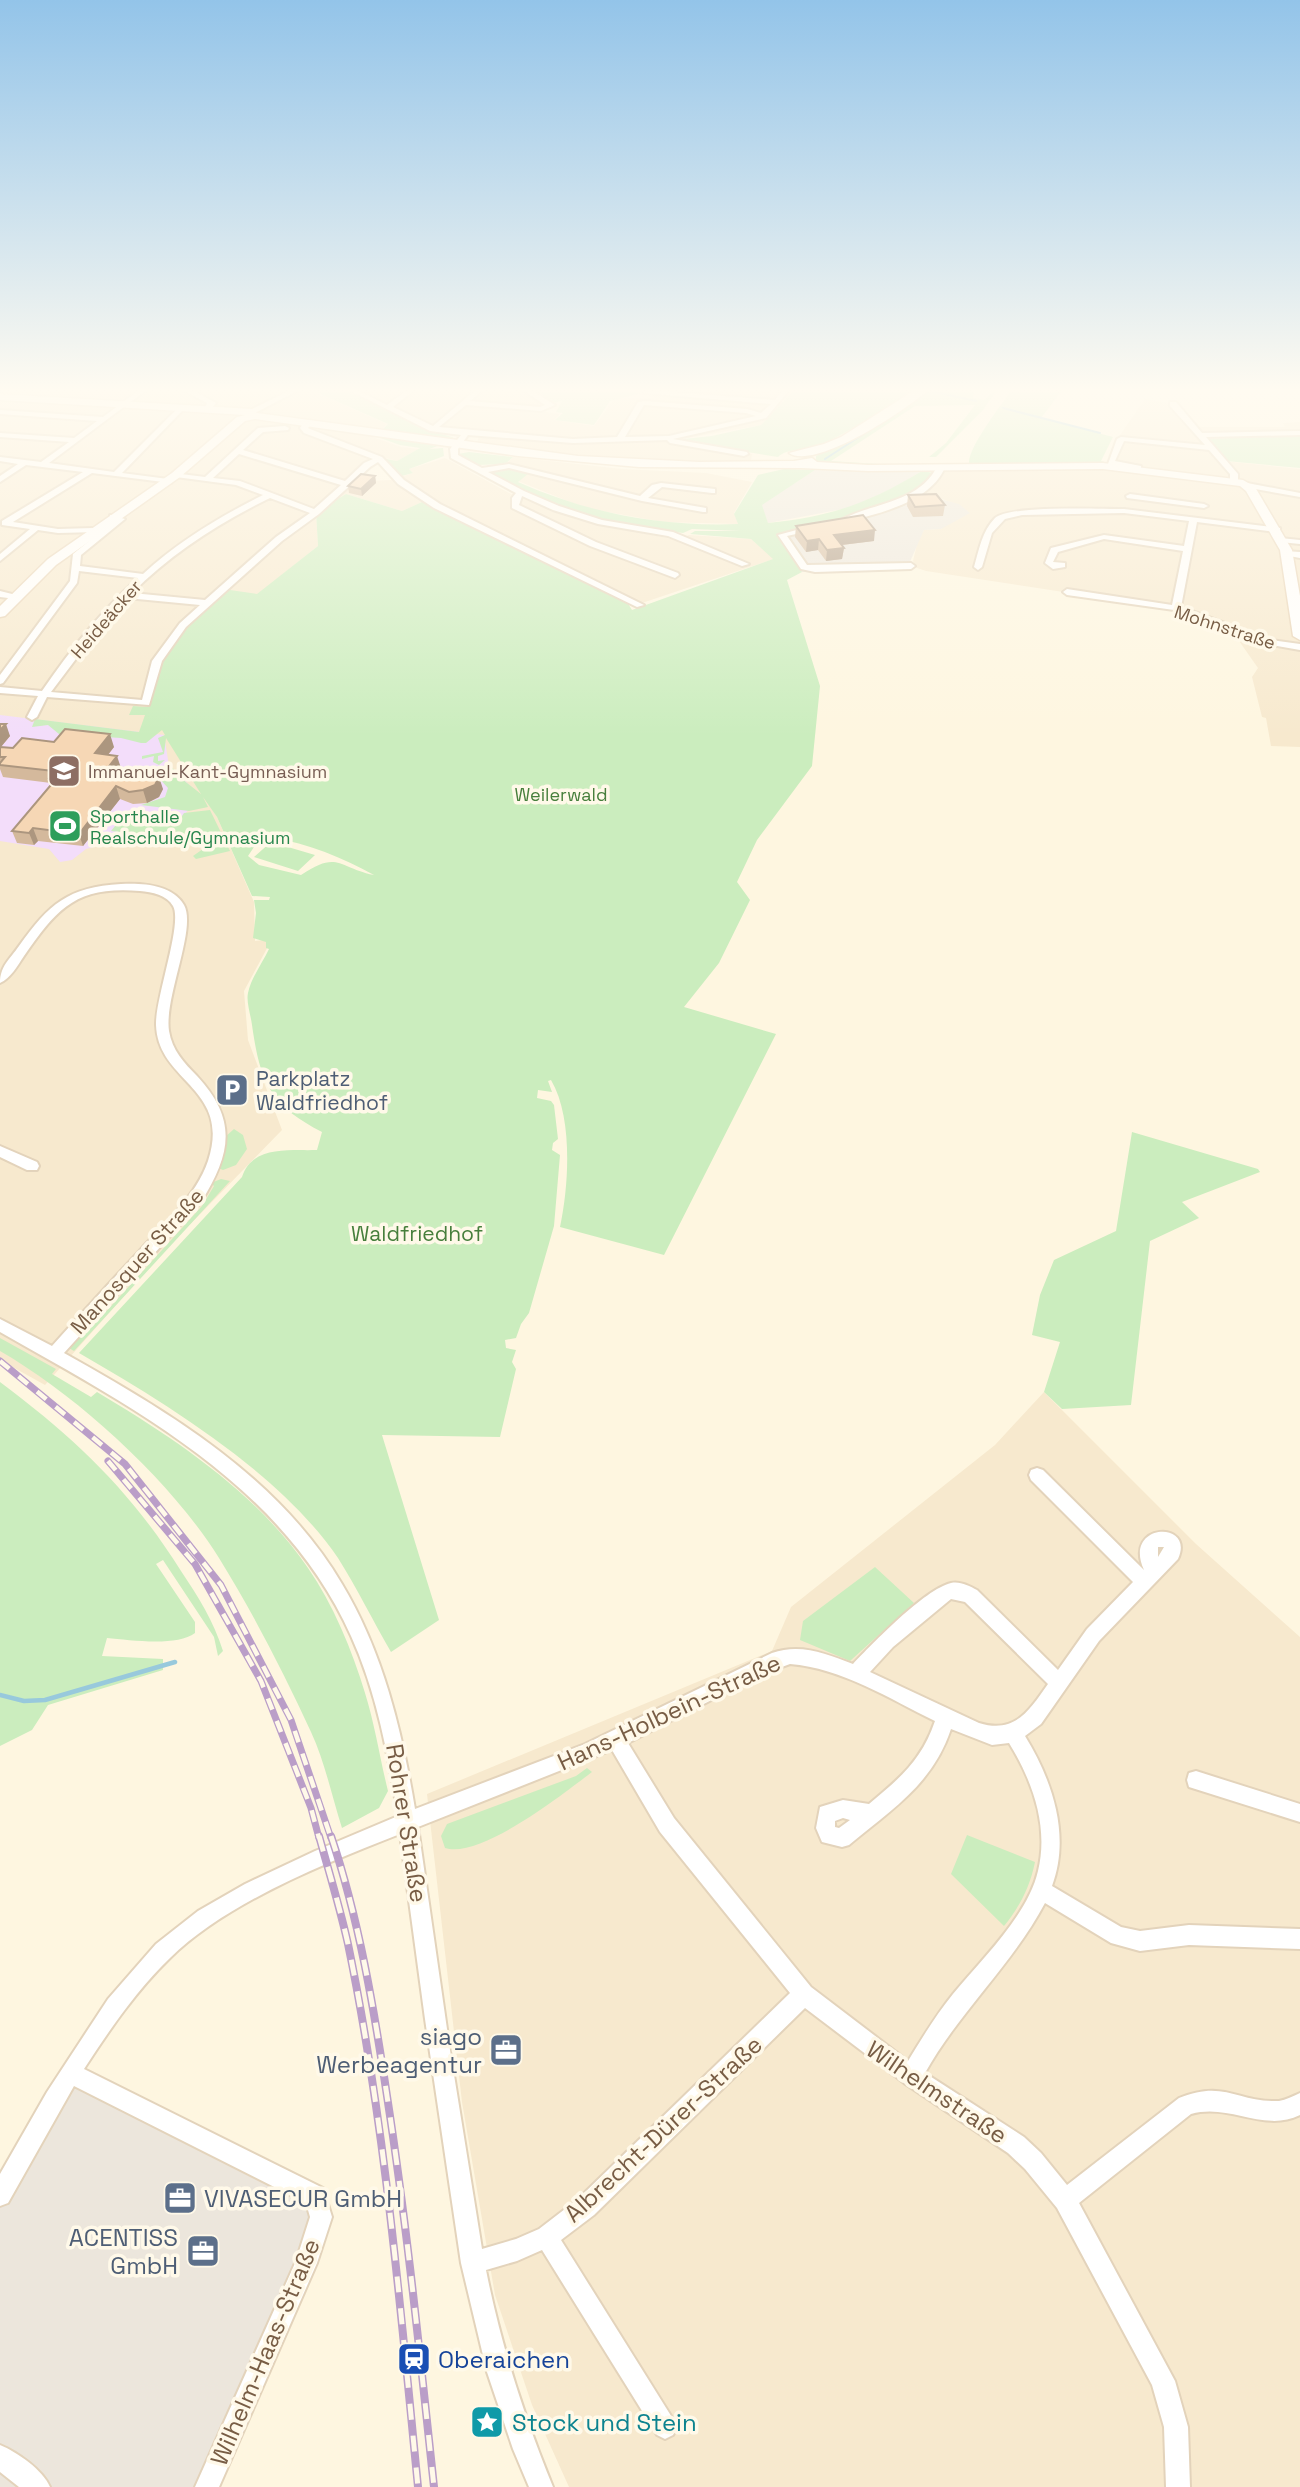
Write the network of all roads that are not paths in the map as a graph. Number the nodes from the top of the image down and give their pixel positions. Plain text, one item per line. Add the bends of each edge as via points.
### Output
1 (35, 504) edge
2 (133, 504) edge
3 (252, 504) edge
4 (294, 504) edge
5 (325, 504) edge
6 (434, 504) edge
7 (515, 504) edge
8 (549, 504) edge
9 (670, 504) edge
10 (893, 504) edge
11 (1127, 504) edge
12 (1194, 504) edge
13 (1260, 504) edge
14 (1204, 506) dead end
15 (703, 510) dead end
16 (1124, 511) junction
17 (316, 512) junction
18 (113, 517) junction
19 (1193, 520) junction
20 (3, 523) edge
21 (831, 524) edge
22 (821, 526) edge
23 (992, 527) junction
24 (36, 528) junction
25 (94, 530) junction
26 (1003, 531) dead end
27 (1300, 542) edge
28 (1287, 545) edge
29 (0, 546) edge
30 (12, 548) junction
31 (1186, 550) junction
32 (0, 558) edge
33 (1052, 558) dead end
34 (745, 564) dead end
35 (911, 566) dead end
36 (978, 567) dead end
37 (75, 568) junction
38 (675, 575) dead end
39 (142, 576) junction
40 (1068, 592) dead end
41 (0, 594) edge
42 (123, 595) junction
43 (16, 596) junction
44 (1297, 601) edge
45 (206, 604) junction
46 (640, 605) dead end
47 (1176, 608) junction
48 (0, 612) edge
49 (1300, 636) edge
50 (1300, 648) edge
51 (0, 681) edge
52 (0, 690) edge
53 (44, 693) junction
54 (32, 717) dead end
55 (0, 958) edge
56 (15, 960) junction
57 (0, 979) edge
58 (0, 1151) edge
59 (32, 1166) dead end
60 (0, 1325) edge
61 (53, 1355) junction
62 (1037, 1475) dead end
63 (856, 1674) junction
64 (1060, 1684) junction
65 (945, 1718) junction
66 (1013, 1733) junction
67 (616, 1740) junction
68 (1196, 1780) dead end
69 (1300, 1813) edge
70 (871, 1814) dead end
71 (408, 1819) junction
72 (1041, 1890) junction
73 (1300, 1939) edge
74 (804, 1994) junction
75 (71, 2073) junction
76 (911, 2076) junction
77 (1300, 2104) edge
78 (0, 2195) edge
79 (1065, 2200) junction
80 (547, 2236) junction
81 (472, 2263) junction
82 (665, 2427) dead end
83 (0, 2457) edge
84 (38, 2487) edge
85 (206, 2487) edge
86 (541, 2487) edge
87 (1178, 2487) edge

1 - 20 street
2 - 18 main road
3 - 39 street, Heideäcker via 206,528
4 - 17 street
5 - 17 street
6 - 46 street
7 - 38 street via 522,512 593,544
8 - 34 street via 576,515 676,536
9 - 15 street
10 - 21 street
11 - 16 street
12 - 14 street
13 - 28 main road
16 - 19 street
16 - 23 street via 1022,513 1002,517
17 - 45 street
18 - 25 main road
18 - 37 street via 121,519 80,552
19 - 28 street
19 - 31 street
20 - 24 street
22 - 35 street via 782,535 804,567
23 - 26 street
23 - 36 street
24 - 25 street
24 - 30 street
25 - 43 main road
27 - 28 street
28 - 44 main road
29 - 30 street
30 - 32 street
31 - 33 street via 1104,537 1056,549
31 - 47 street
37 - 39 street
37 - 51 street via 74,581
39 - 42 street, Heideäcker
40 - 47 street, Mohnstraße
41 - 43 street
42 - 45 street
42 - 53 street, Heideäcker
43 - 48 main road
44 - 49 main road
45 - 53 street via 176,632 162,653 150,679 146,703
47 - 50 street, Mohnstraße via 1269,642
52 - 53 street
53 - 54 street, Heideäcker
55 - 56 street
56 - 57 street, Manosquer Straße
56 - 61 street, Manosquer Straße via 48,913 77,894 98,888 147,888 178,902 182,921 162,1026 176,1062 211,1101 219,1133 211,1174 196,1198
58 - 59 street
60 - 61 street, Rohrer Straße
61 - 71 street, Rohrer Straße via 180,1431 252,1489 308,1546 349,1615 373,1669 392,1728
62 - 64 street via 1149,1576 1093,1634
63 - 64 street via 937,1598 957,1590 971,1596
63 - 65 street, Hans-Holbein-Straße
63 - 67 street, Hans-Holbein-Straße via 789,1656
64 - 66 street via 1035,1718
65 - 66 street, Hans-Holbein-Straße via 992,1735
65 - 70 street via 924,1765
66 - 72 street via 1037,1777 1045,1805 1050,1836
67 - 71 street, Hans-Holbein-Straße
67 - 74 street, Wilhelmstraße via 667,1825
68 - 69 street
71 - 75 street, Hans-Holbein-Straße via 206,1916 160,1954 120,1998
71 - 81 street, Rohrer Straße
72 - 73 street via 1118,1936 1140,1941 1189,1935
72 - 76 street via 1016,1931 947,2018
74 - 76 street, Wilhelmstraße
74 - 80 street, Albrecht-Dürer-Straße via 586,2207
75 - 78 street, Hans-Holbein-Straße
75 - 85 street, Wilhelm-Haas-Straße via 315,2196 321,2217 306,2263
76 - 79 street, Wilhelmstraße via 1016,2146
77 - 79 street via 1280,2113 1208,2100 1186,2105
79 - 87 street, Wilhelmstraße via 1163,2381 1176,2427
80 - 81 street, Albrecht-Dürer-Straße
80 - 82 street
81 - 86 street, Rohrer Straße via 489,2342
83 - 84 street

